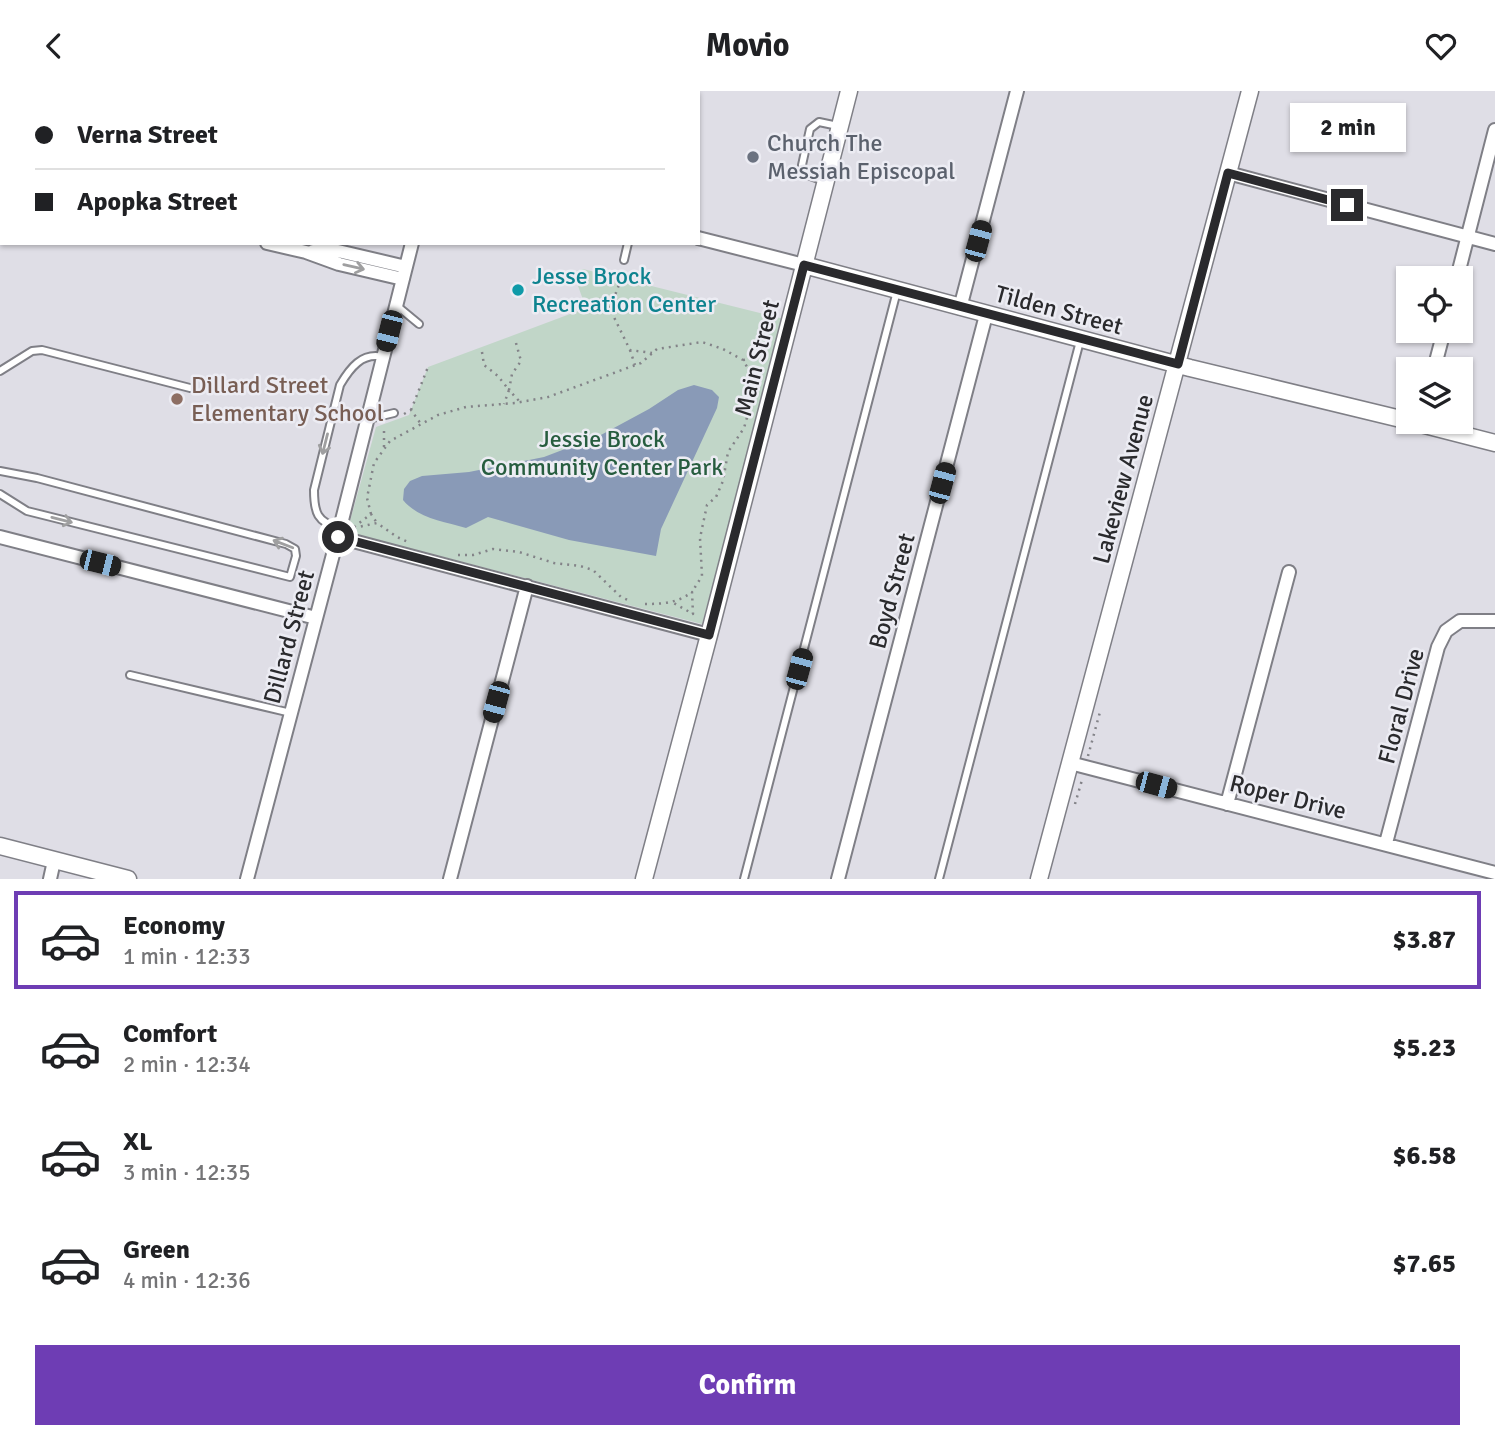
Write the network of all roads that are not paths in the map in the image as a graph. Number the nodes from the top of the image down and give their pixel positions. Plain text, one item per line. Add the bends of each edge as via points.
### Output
1 (849, 91) edge
2 (1017, 91) edge
3 (1250, 91) edge
4 (840, 126) junction
5 (1495, 130) edge
6 (1228, 173) junction
7 (825, 182) junction
8 (1468, 237) junction
9 (700, 239) edge
10 (1495, 244) edge
11 (277, 245) edge
12 (411, 245) edge
13 (628, 245) edge
14 (624, 260) dead end
15 (804, 265) junction
16 (1460, 266) edge
17 (404, 273) junction
18 (897, 290) junction
19 (396, 305) junction
20 (960, 307) junction
21 (986, 314) junction
22 (419, 324) dead end
23 (1080, 339) junction
24 (383, 358) junction
25 (1178, 364) junction
26 (0, 371) edge
27 (190, 388) dead end
28 (395, 416) road end
29 (1396, 417) edge
30 (367, 420) junction
31 (1461, 434) edge
32 (1495, 443) edge
33 (0, 471) edge
34 (0, 494) edge
35 (339, 533) junction
36 (0, 537) edge
37 (1289, 572) dead end
38 (527, 586) junction
39 (316, 618) junction
40 (1495, 621) edge
41 (709, 635) junction
42 (130, 675) dead end
43 (291, 713) junction
44 (1070, 763) junction
45 (1227, 804) junction
46 (1386, 843) junction
47 (0, 846) edge
48 (54, 860) junction
49 (1495, 873) edge
50 (50, 879) edge
51 (128, 879) edge
52 (247, 879) edge
53 (450, 879) edge
54 (644, 879) edge
55 (744, 879) edge
56 (838, 879) edge
57 (939, 879) edge
58 (1039, 879) edge

1 - 4 street, Main Street
2 - 20 street
3 - 6 street, Lakeview Avenue
4 - 7 street, Main Street
4 - 7 lane via 819,123 810,129 804,174
5 - 8 street
6 - 8 street
6 - 25 street, Lakeview Avenue
7 - 15 street, Main Street
8 - 10 street
8 - 16 street
9 - 15 street, Tilden Street
11 - 17 street via 338,251
12 - 17 street, Dillard Street
13 - 14 lane
15 - 18 street, Tilden Street
15 - 41 street, Main Street
17 - 19 street, Dillard Street
18 - 20 street, Tilden Street
18 - 55 lane
19 - 22 lane
19 - 24 street, Dillard Street
20 - 21 street, Tilden Street
21 - 23 street, Tilden Street
21 - 56 street, Boyd Street
23 - 25 street, Tilden Street
23 - 57 lane
24 - 30 street, Dillard Street
24 -> 35 lane via 372,355 347,373 314,490 318,516
25 - 29 street, Tilden Street
25 - 44 street, Lakeview Avenue
26 - 27 lane via 32,351 42,350
28 - 30 lane
30 - 35 street, Dillard Street
31 - 32 street, Tilden Street
34 -> 33 lane via 27,511 290,577 296,557 295,549 286,544
35 - 38 street
35 - 39 street, Dillard Street
36 - 39 street
37 - 45 street
38 - 41 street
38 - 53 street
39 - 43 street, Dillard Street
40 - 46 street, Floral Drive via 1460,621 1446,631 1438,647
41 - 54 street, Main Street
42 - 43 lane
43 - 52 street, Dillard Street
44 - 45 street, Roper Drive
44 - 58 street, Lakeview Avenue
45 - 46 street, Roper Drive
46 - 49 street, Roper Drive
47 - 48 street
48 - 50 street
48 - 51 street

